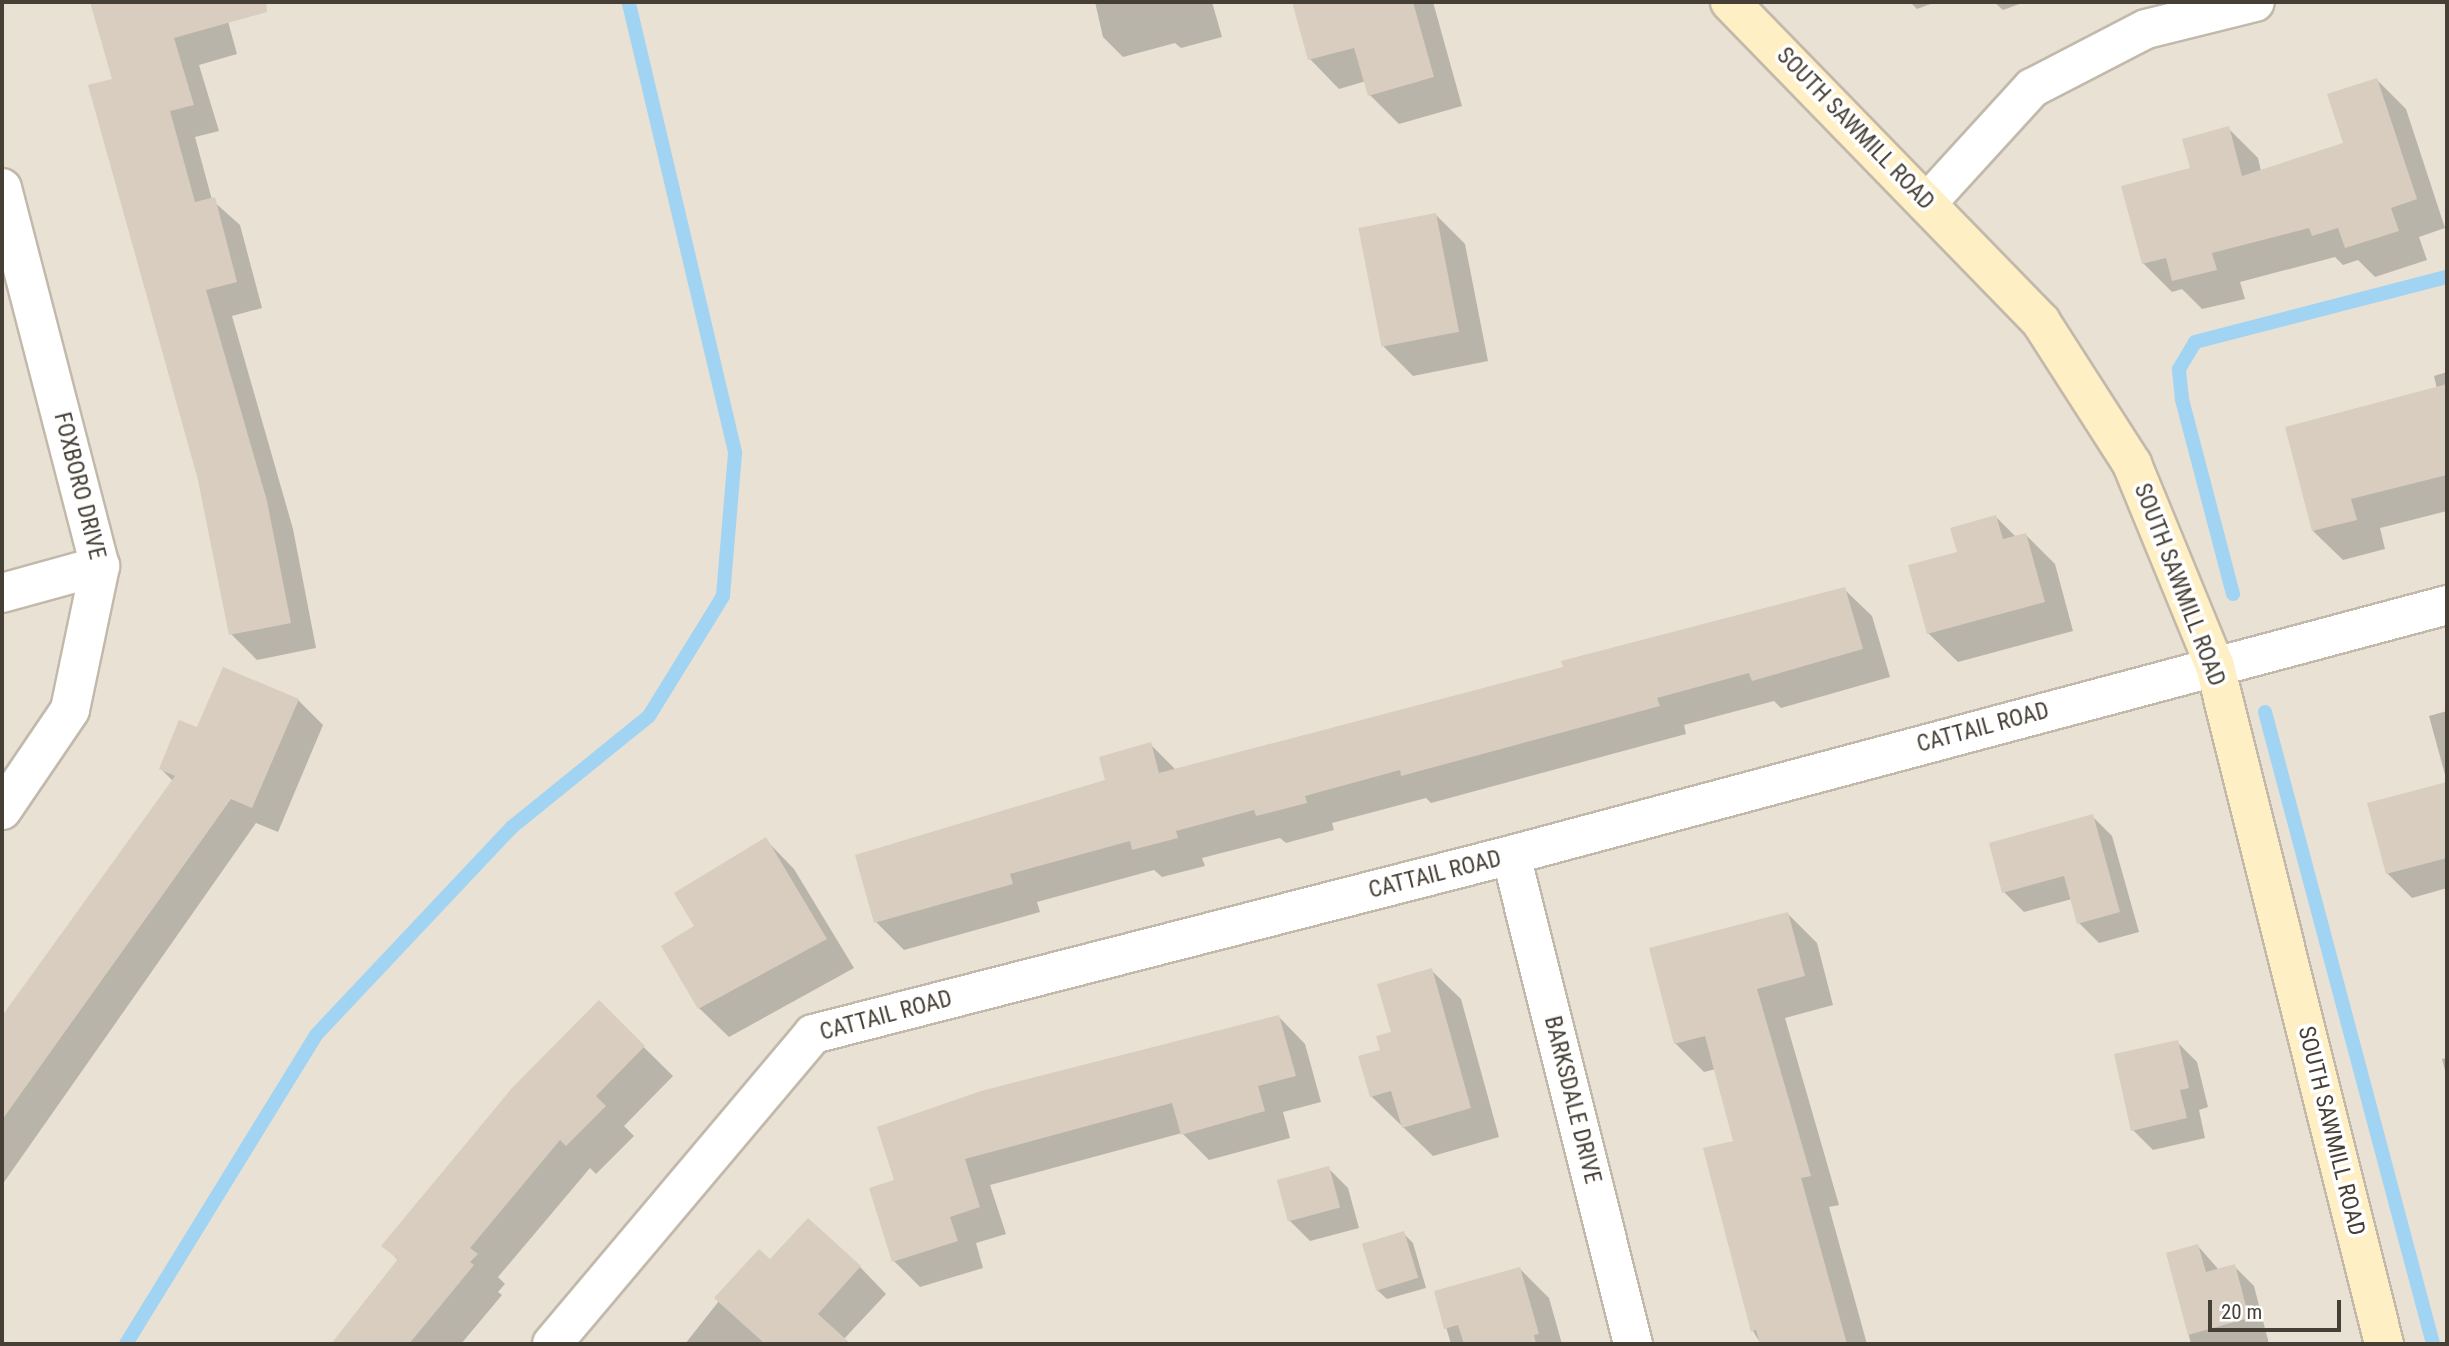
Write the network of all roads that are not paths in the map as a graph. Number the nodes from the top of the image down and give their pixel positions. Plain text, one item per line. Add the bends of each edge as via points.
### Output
1 (1730, 2) edge
2 (2255, 2) edge
3 (2, 188) edge
4 (1927, 203) junction
5 (100, 566) junction
6 (2, 593) edge
7 (2447, 605) edge
8 (2215, 666) junction
9 (2, 810) edge
10 (1511, 855) junction
11 (552, 1344) edge
12 (1633, 1344) edge
13 (2384, 1344) edge

1 - 4 street, SOUTH SAWMILL ROAD
2 - 4 street via 2146,29 2032,88
3 - 5 street, FOXBORO DRIVE
4 - 8 street, SOUTH SAWMILL ROAD via 2041,322 2132,464
5 - 6 street
5 - 9 street, FOXBORO DRIVE via 70,710
7 - 8 street, CATTAIL ROAD
8 - 10 street, CATTAIL ROAD
8 - 13 street, SOUTH SAWMILL ROAD
10 - 11 street, CATTAIL ROAD via 813,1034
10 - 12 street, BARKSDALE DRIVE

